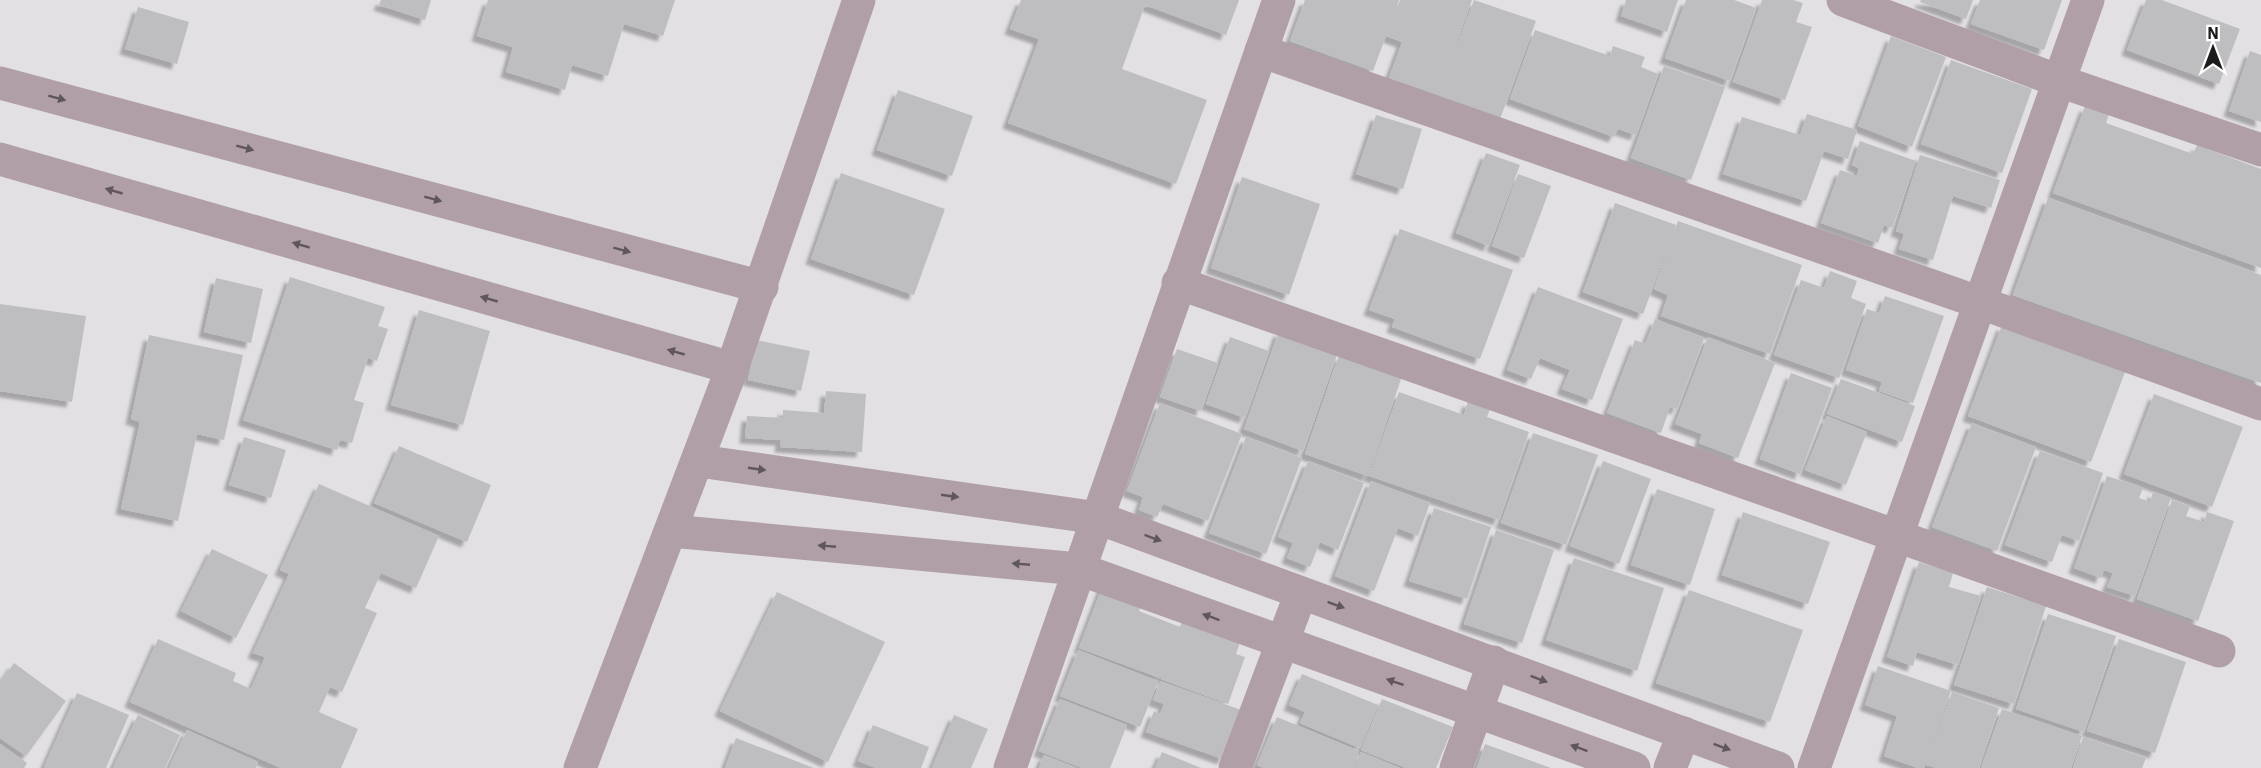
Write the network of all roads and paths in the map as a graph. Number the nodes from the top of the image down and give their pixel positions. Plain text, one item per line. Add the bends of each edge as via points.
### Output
1 (859, 0) edge
2 (1279, 0) edge
3 (1843, 0) edge
4 (2088, 0) edge
5 (1261, 51) junction
6 (2059, 81) junction
7 (0, 83) edge
8 (2261, 150) edge
9 (0, 159) edge
10 (1178, 283) junction
11 (762, 287) junction
12 (1981, 303) junction
13 (732, 368) junction
14 (2261, 404) edge
15 (699, 461) junction
16 (1098, 518) junction
17 (671, 531) junction
18 (1897, 536) junction
19 (1079, 569) junction
20 (1301, 593) junction
21 (1281, 642) junction
22 (2219, 651) dead end
23 (1494, 662) junction
24 (1476, 711) junction
25 (1684, 733) junction
26 (580, 768) edge
27 (1010, 768) edge
28 (1235, 768) edge
29 (1456, 768) edge
30 (1634, 768) edge
31 (1670, 768) edge
32 (1778, 768) edge
33 (1814, 768) edge

1 - 11 street
2 - 5 street
3 - 6 street
4 - 6 street
5 - 10 street
5 - 12 street
6 - 8 street
6 - 12 street
7 -> 11 street
13 -> 9 street
10 - 16 street
10 - 18 street
11 - 13 street
12 - 14 street
12 - 18 street
13 - 15 street
15 -> 16 street
15 - 17 street
16 - 19 street
16 -> 20 street
19 -> 17 street
17 - 26 street
18 - 22 street
18 - 33 street
21 -> 19 street
19 - 27 street
20 - 21 street
20 -> 23 street
24 -> 21 street
21 - 28 street
23 - 24 street
23 -> 25 street
24 - 29 street
30 -> 24 street
25 - 31 street
25 -> 32 street

